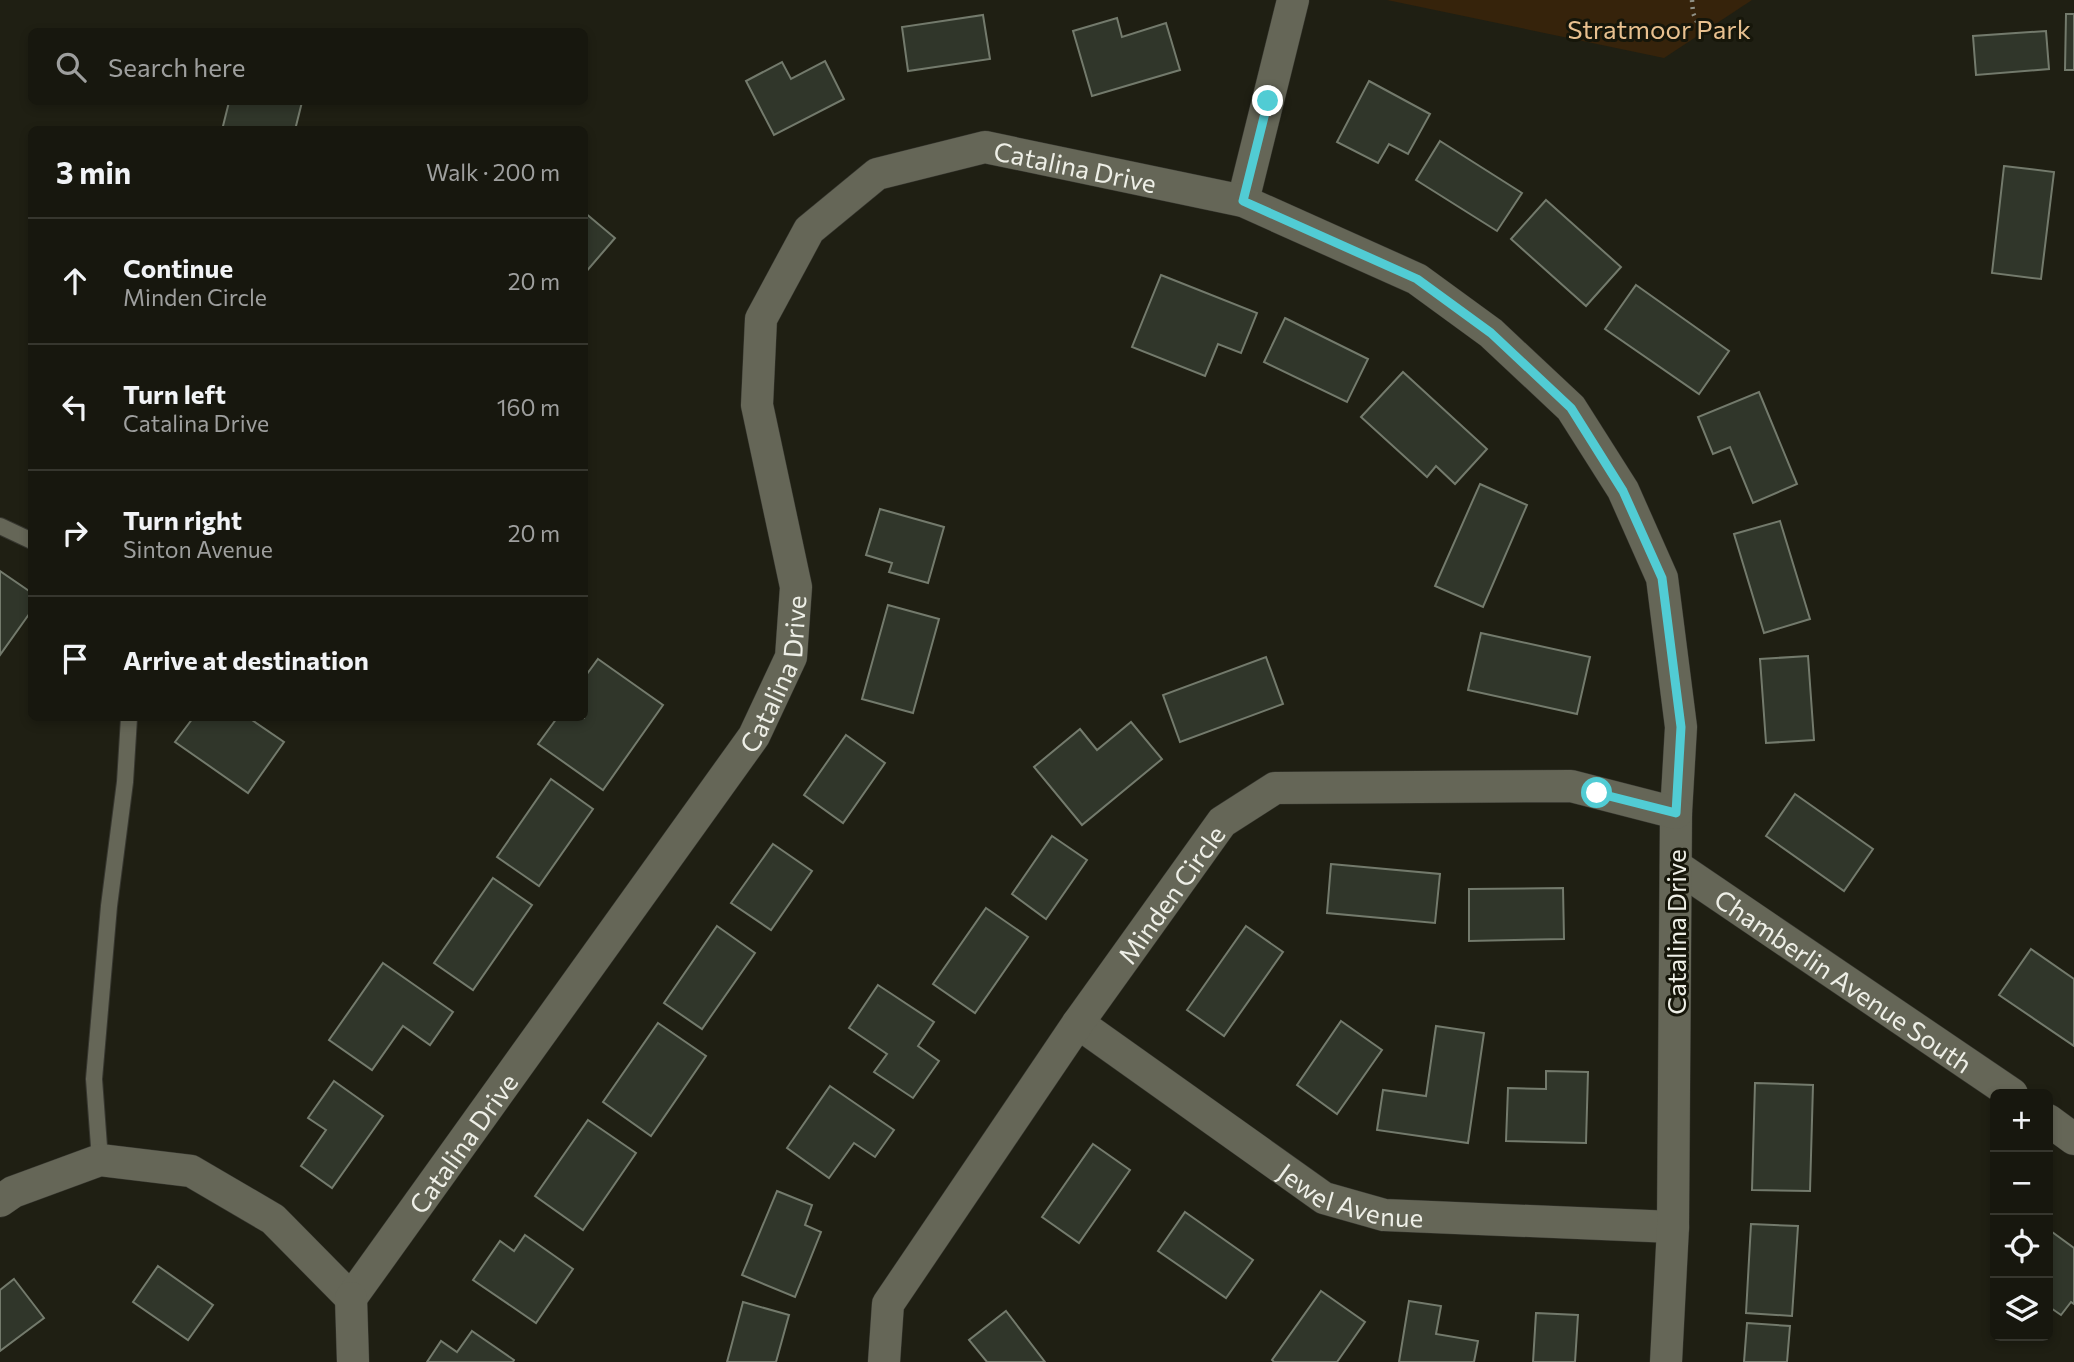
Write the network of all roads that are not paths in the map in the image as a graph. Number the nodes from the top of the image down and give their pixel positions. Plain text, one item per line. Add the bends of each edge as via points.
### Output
1 (1293, 0) edge
2 (1243, 201) junction
3 (0, 526) edge
4 (28, 539) edge
5 (129, 721) edge
6 (1676, 813) junction
7 (1676, 866) junction
8 (1078, 1023) junction
9 (2005, 1089) edge
10 (2053, 1124) edge
11 (2074, 1139) edge
12 (100, 1160) junction
13 (0, 1201) edge
14 (1673, 1227) junction
15 (351, 1298) junction
16 (353, 1362) edge
17 (884, 1362) edge
18 (1666, 1362) edge

1 - 2 street
2 - 6 street, Catalina Drive via 1417,279 1491,333 1571,408 1623,491 1662,578 1681,727
2 - 15 street, Catalina Drive via 985,147 877,174 809,230 761,318 757,405 796,587 791,657 754,736
3 - 4 lane
5 - 12 lane via 94,1079
6 - 7 street, Catalina Drive
6 - 8 street, Minden Circle via 1571,786 1275,788 1222,822
7 - 9 street, Chamberlin Avenue South
7 - 14 street, Catalina Drive
8 - 14 street, Jewel Avenue via 1324,1198 1384,1215
8 - 17 street, Minden Circle via 887,1304
10 - 11 street
12 - 13 street
12 - 15 street via 191,1171 274,1219
14 - 18 street, Catalina Drive
15 - 16 street

